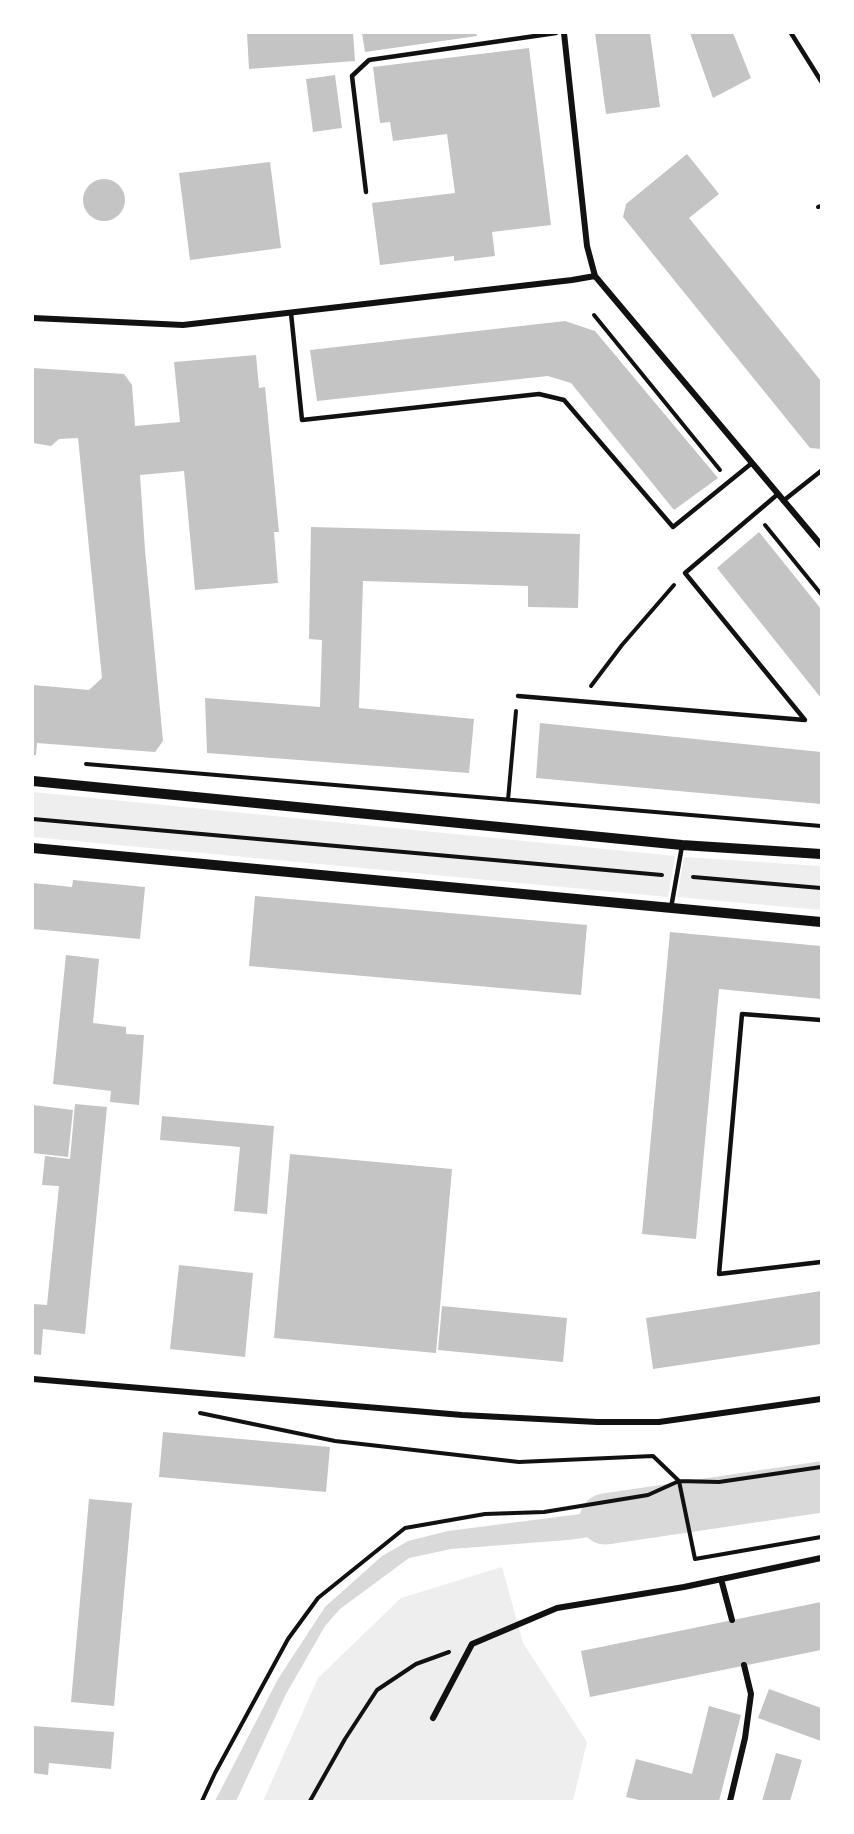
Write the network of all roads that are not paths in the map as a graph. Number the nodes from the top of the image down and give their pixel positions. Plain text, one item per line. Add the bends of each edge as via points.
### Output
1 (556, 33) edge
2 (564, 33) edge
3 (791, 33) edge
4 (821, 81) edge
5 (366, 192) dead end
6 (595, 276) junction
7 (291, 313) junction
8 (33, 318) edge
9 (752, 463) junction
10 (821, 471) edge
11 (778, 494) junction
12 (783, 501) junction
13 (821, 545) edge
14 (518, 696) road end
15 (33, 781) edge
16 (682, 845) junction
17 (33, 848) edge
18 (821, 854) edge
19 (671, 908) junction
20 (821, 921) edge
21 (821, 1020) edge
22 (821, 1262) edge
23 (33, 1379) edge
24 (821, 1399) edge
25 (821, 1558) edge
26 (721, 1579) junction
27 (732, 1620) dead end
28 (744, 1665) dead end
29 (433, 1718) dead end
30 (730, 1801) edge

1 - 5 lane via 369,60 352,76
2 - 6 street via 587,246
3 - 4 lane
6 - 7 street
6 - 9 street
7 - 8 street via 164,325
7 - 9 lane via 302,420 539,394 564,400 673,527
9 - 11 street
10 - 12 lane
11 - 12 street
11 - 14 lane via 685,573 805,720
12 - 13 street
15 - 16 street
16 - 18 street
16 - 19 lane
17 - 19 street
19 - 20 street
21 - 22 lane via 742,1014 718,1274
23 - 24 street via 462,1415 597,1422 659,1422
25 - 26 street
26 - 27 street
26 - 29 street via 557,1608 472,1644
28 - 30 street via 751,1694

